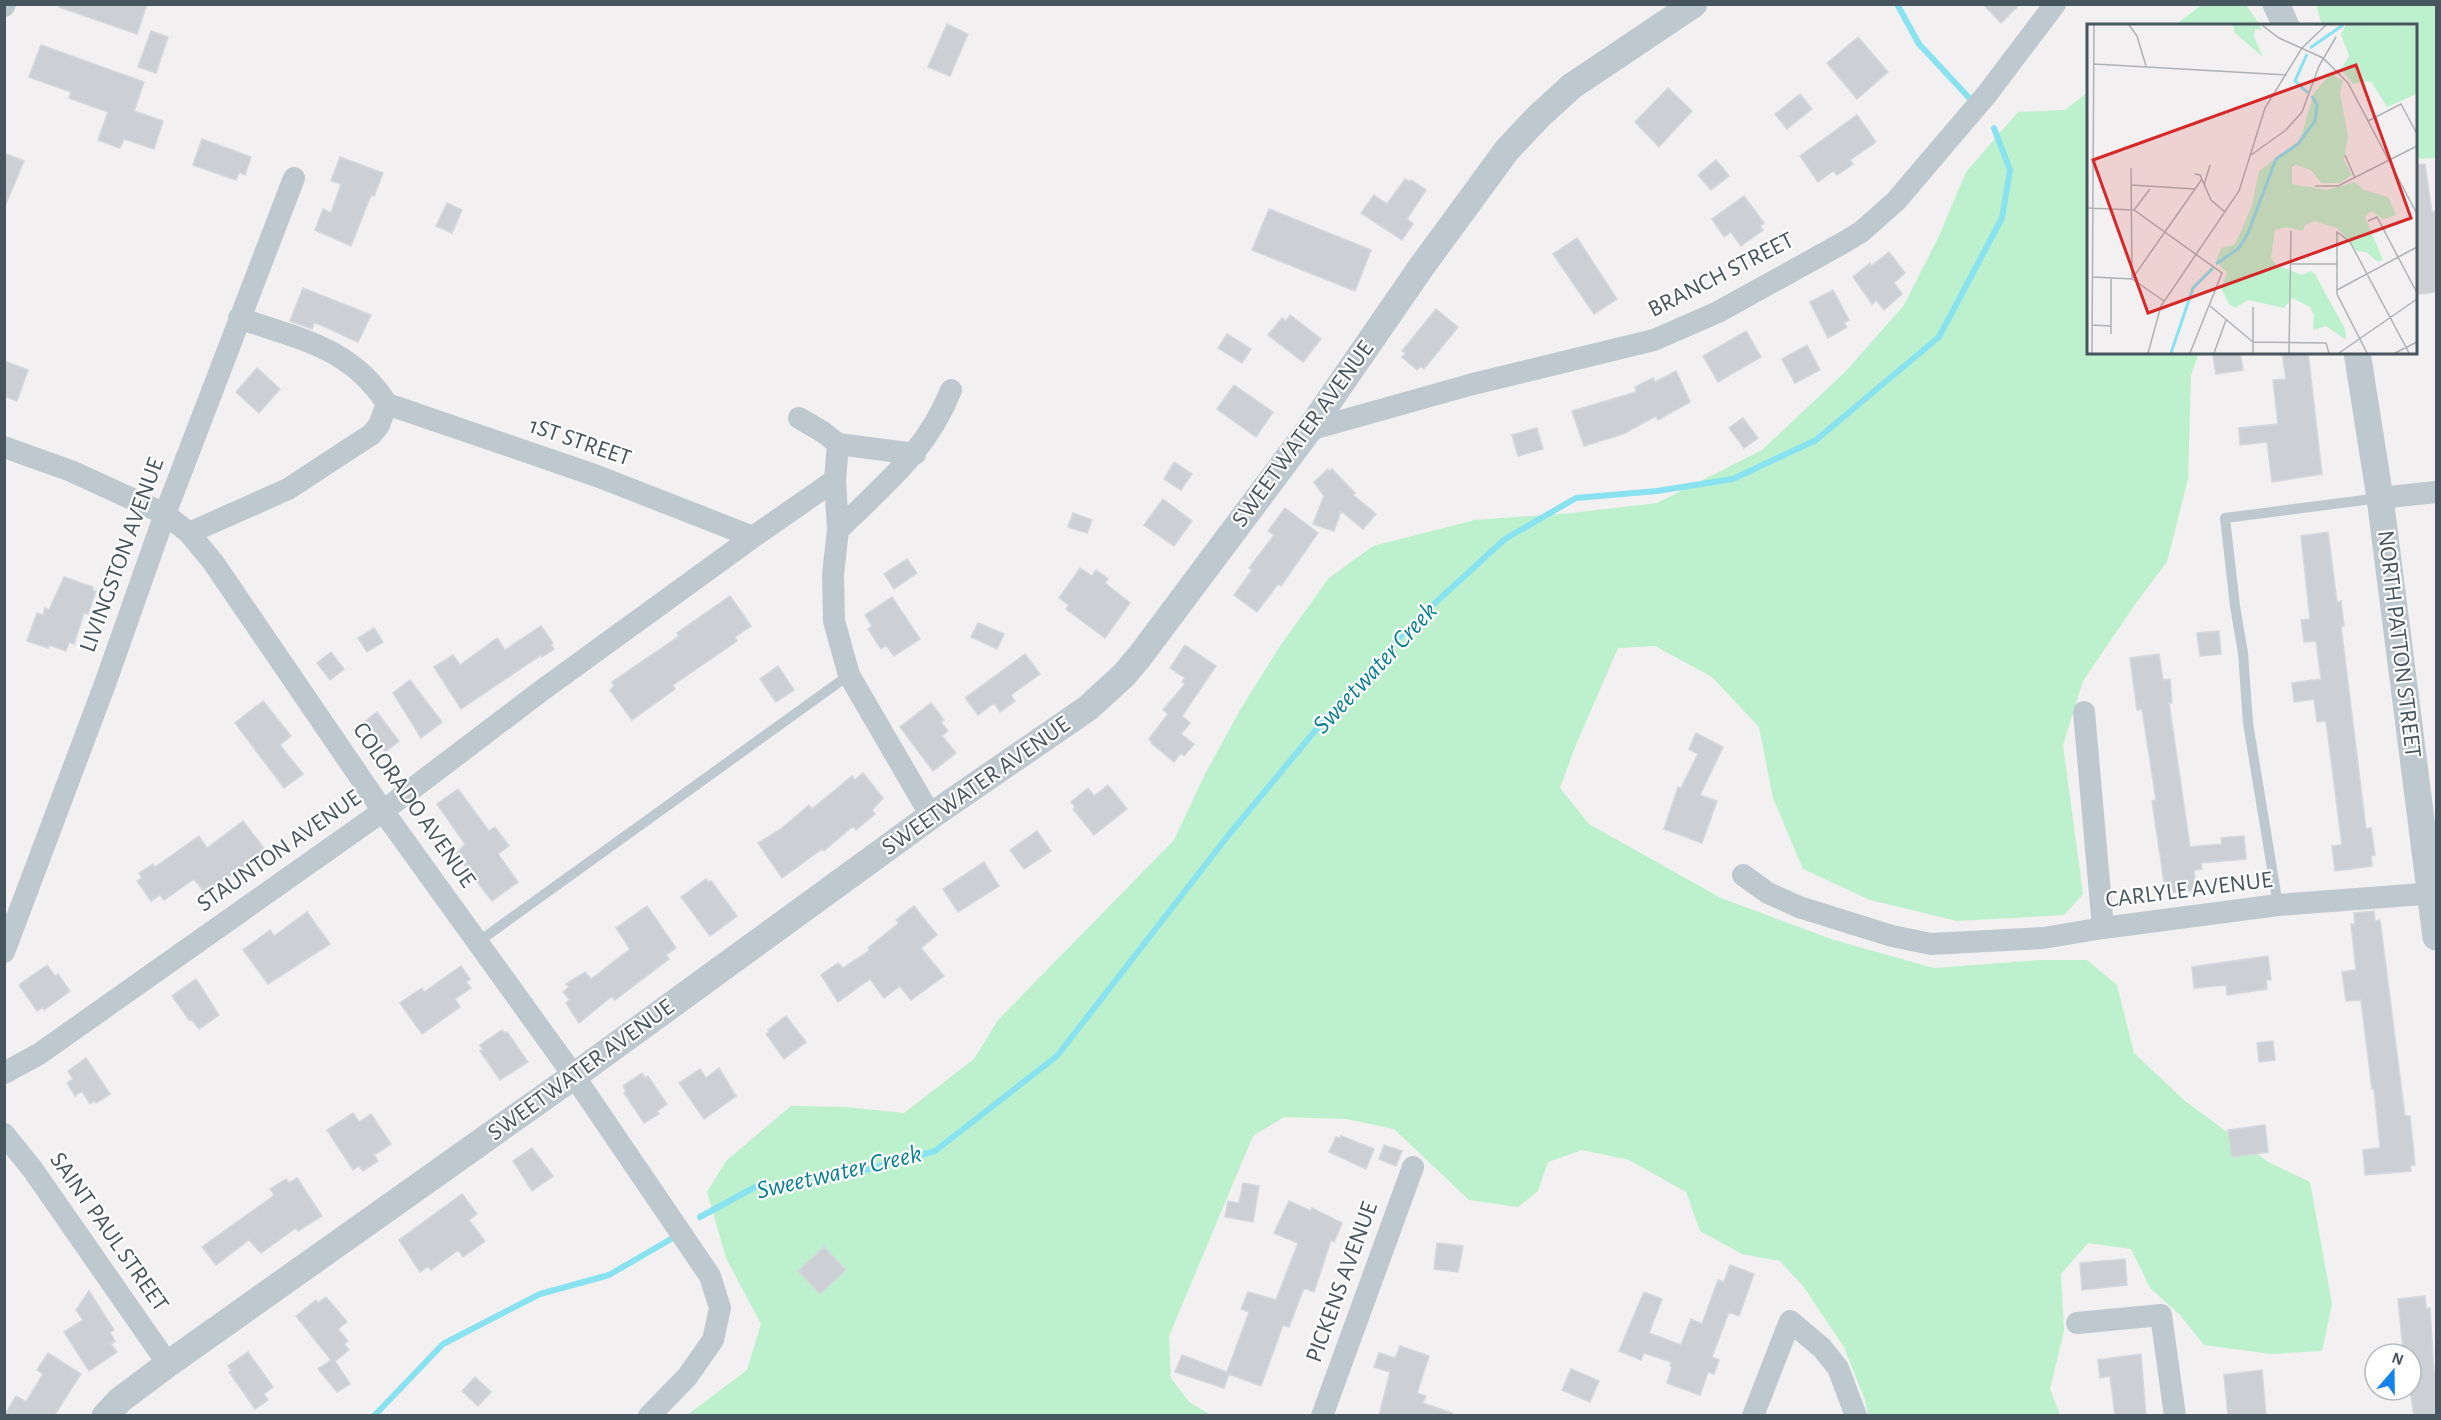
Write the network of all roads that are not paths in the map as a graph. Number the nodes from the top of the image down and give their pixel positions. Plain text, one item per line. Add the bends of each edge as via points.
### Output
1 (1694, 4) edge
2 (2055, 4) edge
3 (2276, 4) edge
4 (2285, 24) edge
5 (294, 178) dead end
6 (239, 318) junction
7 (2357, 354) edge
8 (951, 390) dead end
9 (387, 404) junction
10 (799, 418) dead end
11 (1309, 430) junction
12 (838, 444) junction
13 (4, 447) edge
14 (915, 454) junction
15 (835, 480) junction
16 (2436, 492) edge
17 (2380, 498) junction
18 (165, 514) junction
19 (838, 530) junction
20 (189, 533) junction
21 (753, 537) junction
22 (849, 675) junction
23 (2084, 712) dead end
24 (383, 811) junction
25 (931, 816) junction
26 (1743, 875) dead end
27 (2434, 893) edge
28 (2278, 905) junction
29 (2103, 928) junction
30 (2436, 937) edge
31 (477, 942) junction
32 (4, 952) edge
33 (4, 1073) edge
34 (574, 1076) junction
35 (4, 1134) edge
36 (1413, 1167) dead end
37 (2077, 1323) dead end
38 (168, 1364) junction
39 (105, 1416) edge
40 (649, 1416) edge
41 (1322, 1416) edge
42 (1753, 1416) edge
43 (1856, 1416) edge
44 (2175, 1416) edge

1 - 11 street, SWEETWATER AVENUE via 1572,86 1507,150
2 - 11 street, BRANCH STREET via 1987,94 1896,201 1841,244 1719,312 1654,340 1473,384
3 - 4 street
5 - 6 street, LIVINGSTON AVENUE
6 - 9 street via 349,361
6 - 18 street, LIVINGSTON AVENUE
7 - 17 street, NORTH PATTON STREET
8 - 14 street via 942,413
9 - 20 street via 372,434 288,489
9 - 21 street, 1ST STREET via 597,476
10 - 12 street
11 - 25 street, SWEETWATER AVENUE via 1124,675 1088,708
12 - 14 street
12 - 15 street
13 - 18 street, COLORADO AVENUE via 71,471
14 - 19 street
15 - 19 street
15 - 21 street, STAUNTON AVENUE
16 - 17 street
17 - 27 street, NORTH PATTON STREET
17 - 28 lane via 2225,518 2248,723
18 - 20 street, COLORADO AVENUE
18 - 32 street, LIVINGSTON AVENUE
19 - 22 street via 833,574 834,621
20 - 24 street, COLORADO AVENUE via 213,562
21 - 24 street, STAUNTON AVENUE
22 - 25 street
22 - 31 lane
23 - 29 street
24 - 31 street, COLORADO AVENUE
24 - 33 street, STAUNTON AVENUE via 39,1054
25 - 34 street, SWEETWATER AVENUE
26 - 29 street, CARLYLE AVENUE via 1798,907 1931,944 2043,938
27 - 28 street, CARLYLE AVENUE
27 - 30 street, NORTH PATTON STREET
28 - 29 street, CARLYLE AVENUE
31 - 34 street, COLORADO AVENUE
34 - 38 street, SWEETWATER AVENUE
34 - 40 street, COLORADO AVENUE via 710,1276 720,1308 713,1340 687,1377
35 - 38 street, SAINT PAUL STREET
36 - 41 street, PICKENS AVENUE
37 - 44 street via 2161,1315
38 - 39 street, SWEETWATER AVENUE
42 - 43 street via 1790,1321 1822,1348 1838,1368

